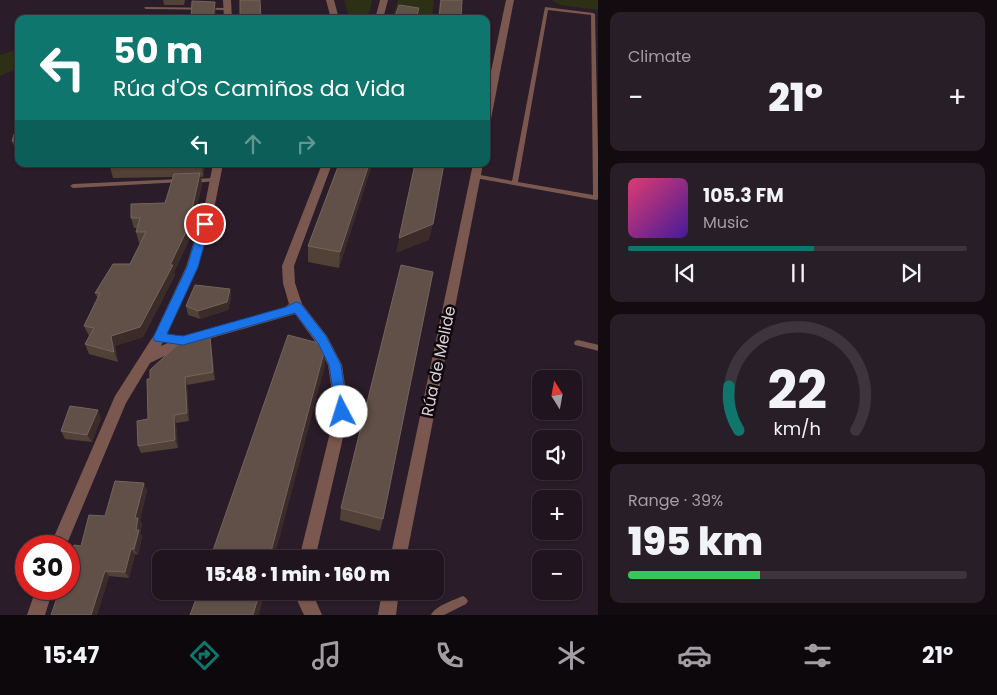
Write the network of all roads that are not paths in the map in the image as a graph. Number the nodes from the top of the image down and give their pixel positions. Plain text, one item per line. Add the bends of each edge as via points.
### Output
1 (227, 0) edge
2 (330, 0) edge
3 (384, 0) edge
4 (510, 0) edge
5 (541, 0) edge
6 (146, 8) dead end
7 (546, 8) junction
8 (227, 9) junction
9 (228, 15) edge
10 (335, 15) edge
11 (380, 15) edge
12 (490, 99) edge
13 (217, 167) edge
14 (326, 167) edge
15 (477, 170) edge
16 (215, 180) junction
17 (515, 183) junction
18 (73, 186) dead end
19 (296, 306) junction
20 (159, 338) junction
21 (183, 341) junction
22 (578, 343) dead end
23 (598, 348) edge
24 (146, 359) junction
25 (63, 535) edge
26 (309, 550) edge
27 (400, 550) edge
28 (41, 600) edge
29 (306, 600) edge
30 (389, 600) edge
31 (464, 601) dead end
32 (36, 615) edge
33 (313, 615) edge
34 (386, 615) edge
35 (436, 615) edge

1 - 8 street
2 - 10 street
3 - 11 street
4 - 12 street
5 - 7 lane
6 - 8 lane
7 - 17 lane
7 - 17 lane via 593,14 596,198
8 - 9 street
13 - 16 street
14 - 19 street via 288,266
15 - 17 lane
15 - 27 street, Rúa de Melide
16 - 18 lane
16 - 20 street via 192,267
19 - 21 street via 289,311
19 - 26 street via 322,340 335,365 342,412
20 - 21 street
20 - 24 street
21 - 24 street
22 - 23 lane
24 - 25 street via 120,400
28 - 32 street
29 - 33 street
30 - 34 street
31 - 35 lane

